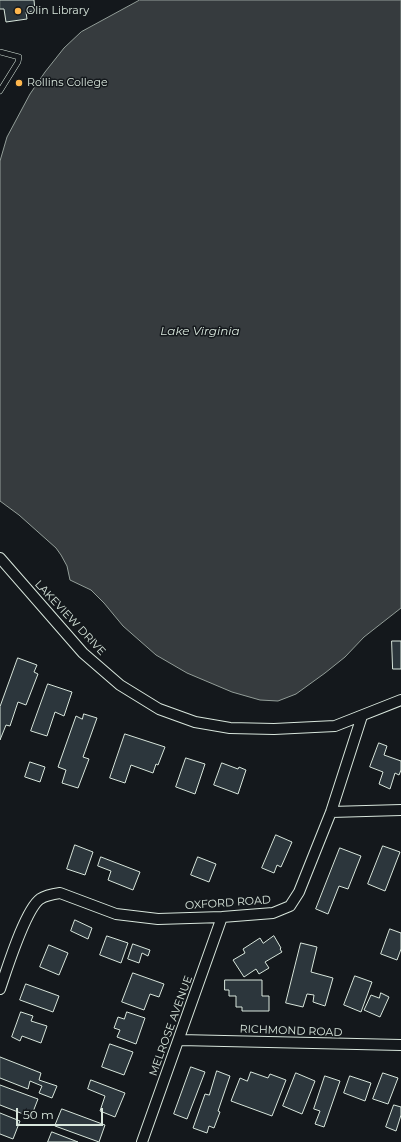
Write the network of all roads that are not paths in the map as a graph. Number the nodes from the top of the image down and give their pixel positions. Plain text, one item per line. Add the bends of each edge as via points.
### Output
1 (0, 52) edge
2 (0, 91) edge
3 (0, 558) edge
4 (401, 700) edge
5 (362, 716) junction
6 (401, 810) edge
7 (331, 812) junction
8 (222, 917) junction
9 (0, 989) edge
10 (180, 1040) junction
11 (401, 1046) edge
12 (142, 1142) edge

1 - 2 lane via 19,57
3 - 5 street, LAKEVIEW DRIVE via 83,653 120,685 159,709 195,722 230,728 335,726
4 - 5 street, LAKEVIEW DRIVE
5 - 7 street, OXFORD ROAD
6 - 7 street
7 - 8 street, OXFORD ROAD via 299,892 290,906 274,913
8 - 9 street, OXFORD ROAD via 158,919 116,914 60,893 51,894 40,899 24,924
8 - 10 street, MELROSE AVENUE
10 - 11 street, RICHMOND ROAD
10 - 12 street, MELROSE AVENUE

